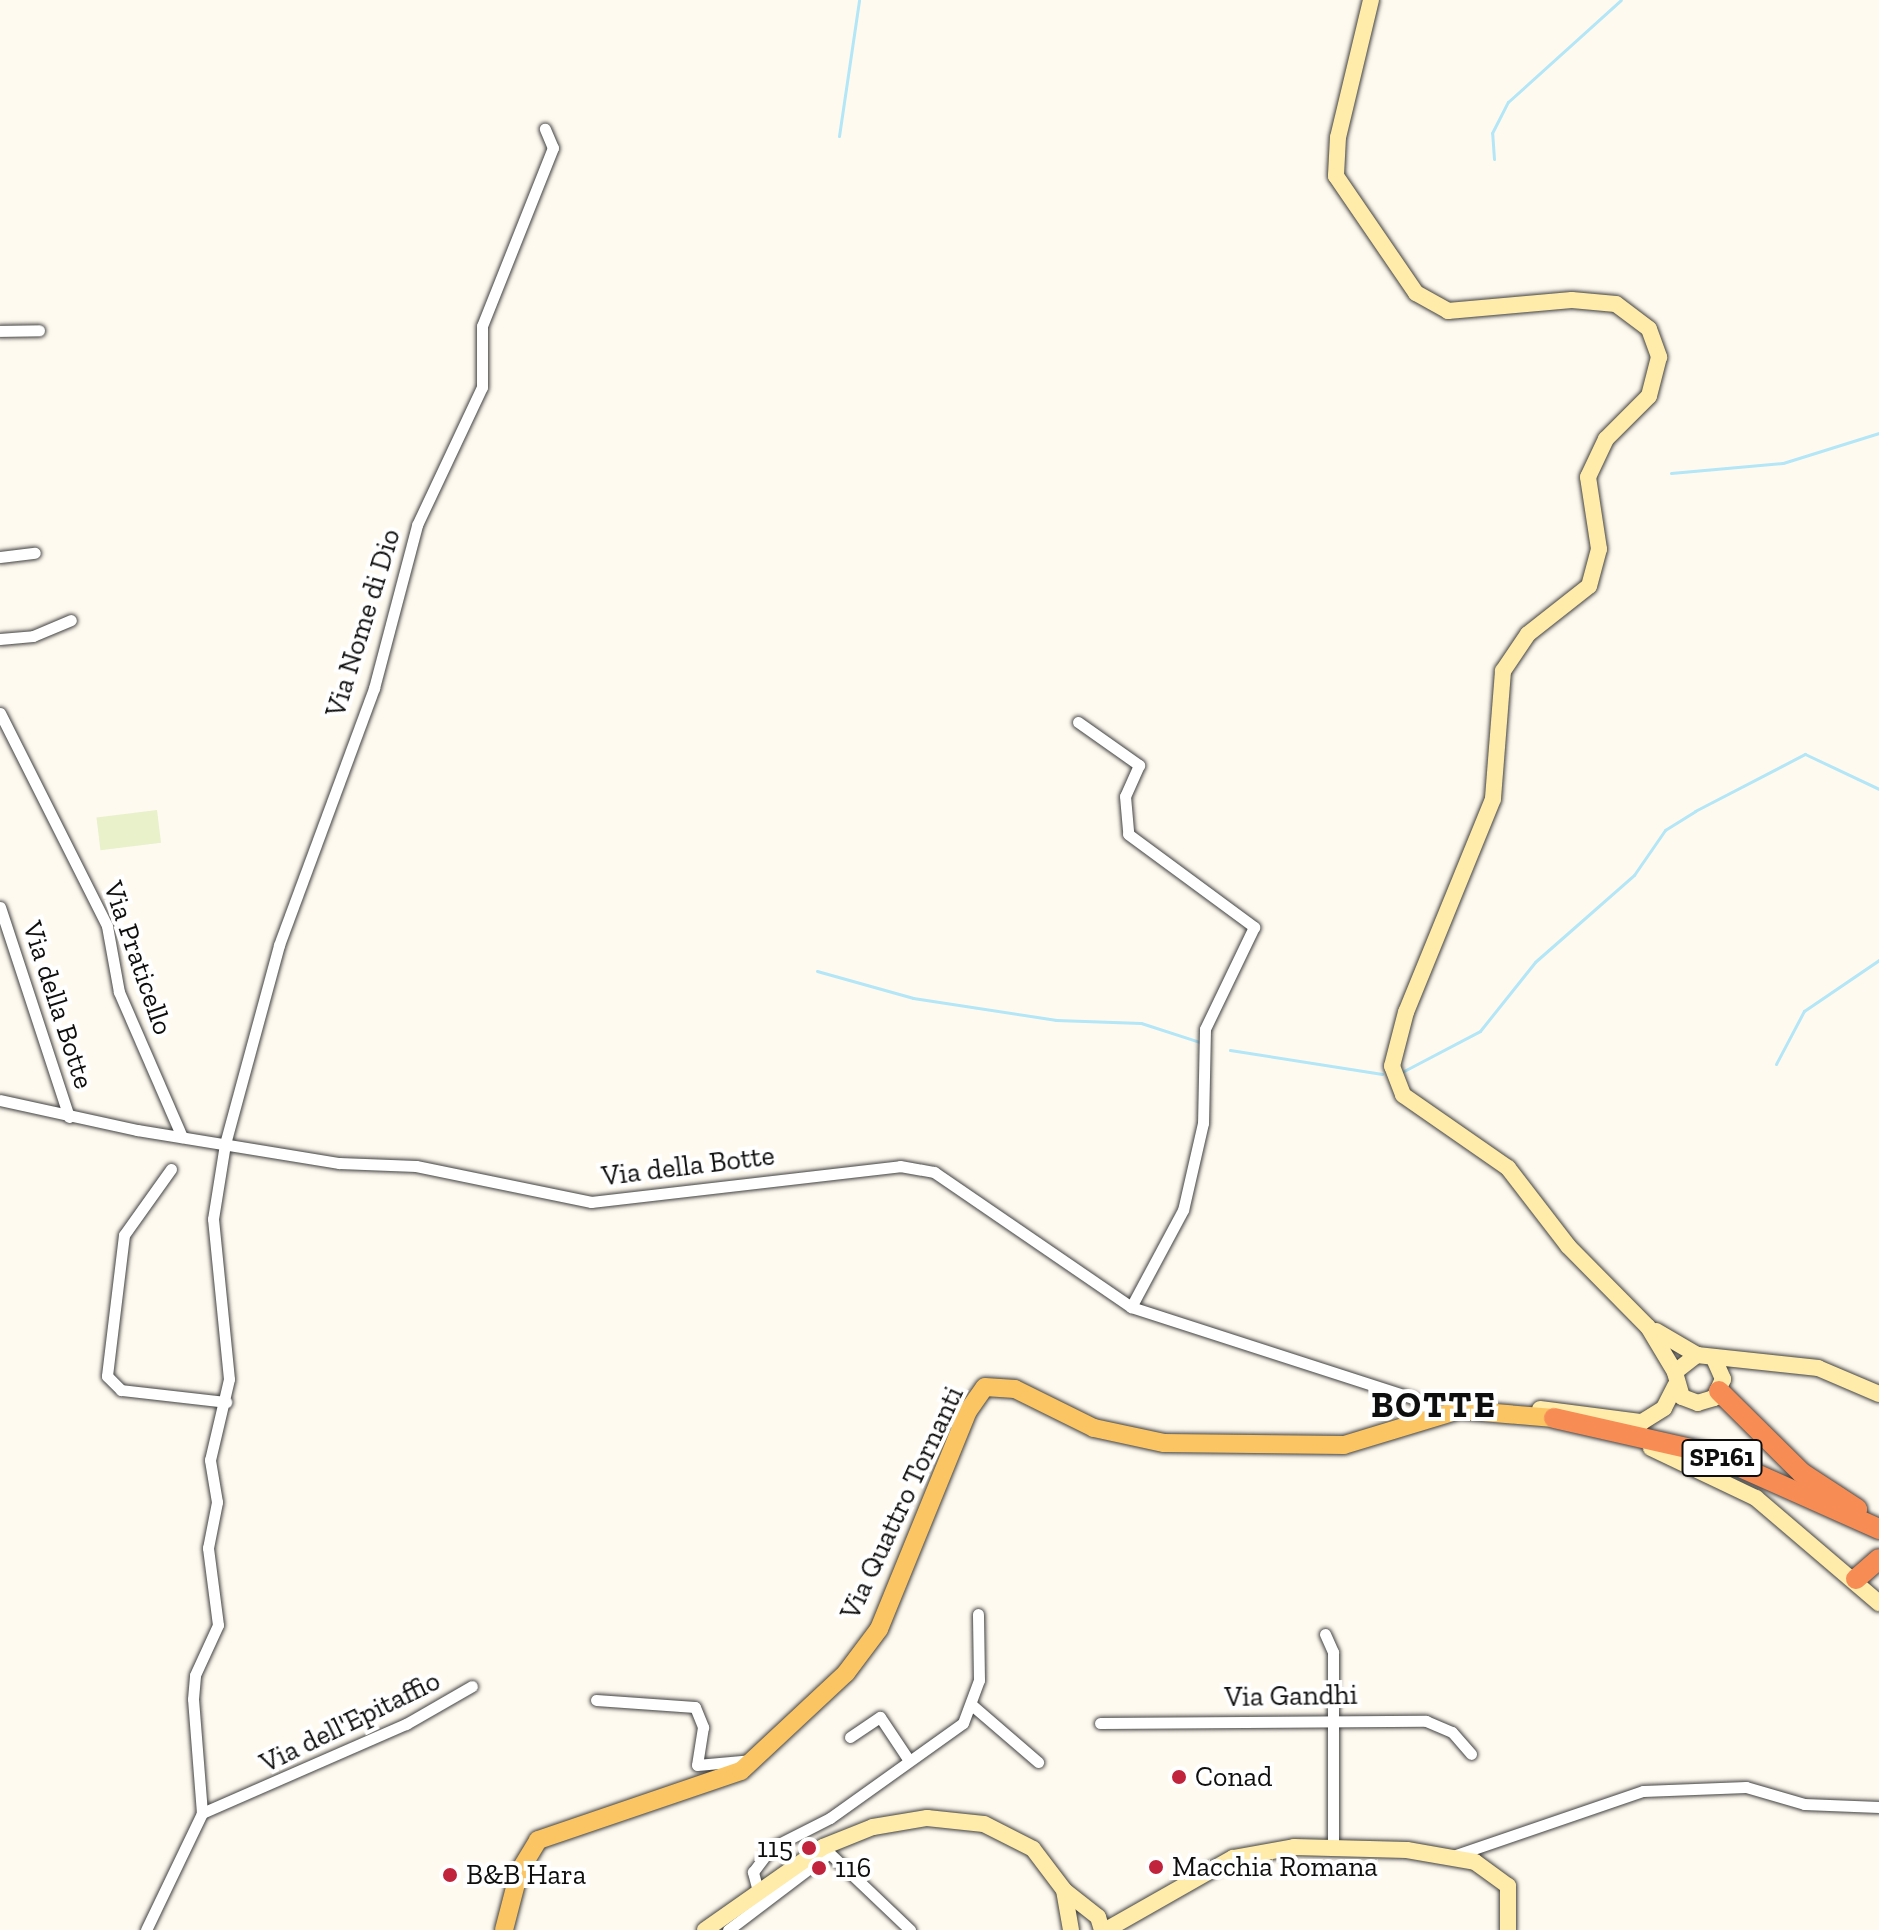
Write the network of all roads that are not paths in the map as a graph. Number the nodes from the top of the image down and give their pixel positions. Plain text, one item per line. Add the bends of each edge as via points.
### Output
1 (1371, 0) edge
2 (545, 129) dead end
3 (39, 330) dead end
4 (0, 331) edge
5 (35, 553) dead end
6 (0, 557) edge
7 (71, 620) dead end
8 (0, 639) edge
9 (0, 713) edge
10 (1078, 722) dead end
11 (0, 907) edge
12 (0, 1100) edge
13 (69, 1117) junction
14 (182, 1137) junction
15 (225, 1144) junction
16 (171, 1169) dead end
17 (1131, 1307) junction
18 (1648, 1327) junction
19 (1697, 1355) junction
20 (1715, 1361) junction
21 (1751, 1365) junction
22 (1675, 1379) junction
23 (1721, 1385) junction
24 (1879, 1394) edge
25 (226, 1402) junction
26 (1517, 1412) junction
27 (1436, 1414) junction
28 (1554, 1418) junction
29 (1879, 1518) edge
30 (1879, 1529) edge
31 (1879, 1559) edge
32 (1856, 1579) junction
33 (1879, 1603) edge
34 (978, 1614) dead end
35 (1325, 1634) dead end
36 (472, 1686) dead end
37 (596, 1700) dead end
38 (973, 1706) junction
39 (1333, 1719) junction
40 (1100, 1723) dead end
41 (850, 1737) dead end
42 (1471, 1754) dead end
43 (908, 1759) junction
44 (753, 1760) junction
45 (1038, 1762) dead end
46 (1879, 1807) edge
47 (202, 1813) junction
48 (1333, 1847) junction
49 (826, 1850) junction
50 (1453, 1856) junction
51 (1064, 1890) junction
52 (758, 1891) junction
53 (1098, 1922) edge
54 (1071, 1926) edge
55 (146, 1930) edge
56 (504, 1930) edge
57 (705, 1930) edge
58 (728, 1930) edge
59 (910, 1930) edge
60 (1508, 1930) edge

1 - 18 main road via 1336,176 1416,293 1448,311 1572,300 1616,304 1642,322 1657,347 1649,396 1606,439 1588,477 1597,570 1589,586 1528,634 1503,671 1493,799 1406,1012 1392,1066 1403,1095 1483,1144
2 - 15 street, Via Nome di Dio via 553,148 482,326 482,387 417,525 374,688 279,945
3 - 4 street
5 - 6 street
7 - 8 street via 33,636
9 - 14 street, Via Praticello via 107,926 119,992
10 - 17 street via 1139,765 1125,796 1128,834 1254,927 1205,1029 1203,1123 1183,1210
11 - 13 street, Via della Botte
12 - 13 street, Via della Botte
13 - 14 street, Via della Botte
14 - 15 street, Via della Botte
15 - 17 street, Via della Botte via 339,1163 416,1166 591,1202 900,1166 934,1172
15 - 25 street via 213,1219
16 - 25 street via 124,1235 107,1376 121,1390
17 - 27 street, Via della Botte via 1413,1398
18 - 19 main road
18 - 22 main road
19 - 20 main road
19 - 22 main road
20 - 21 main road
20 - 23 main road
21 - 23 main road
21 - 24 main road via 1828,1370
22 - 23 main road via 1698,1403
22 - 26 main road via 1664,1408 1642,1422 1558,1409
23 - 29 highway, SP161 via 1808,1478
25 - 47 street via 210,1460 217,1502 208,1548 218,1625 195,1675 193,1699
26 - 27 main road, Via Quattro Tornanti
26 - 28 main road, Via Quattro Tornanti
27 - 44 main road, Via Quattro Tornanti via 1344,1445 1164,1443 1094,1428 1015,1389 985,1387 968,1411 879,1629 846,1673
28 - 30 highway, SP161 via 1709,1453
28 - 32 main road via 1723,1478
31 - 32 highway
32 - 33 main road
34 - 38 street
35 - 39 street via 1333,1652
36 - 47 street, Via dell'Epitaffio via 406,1724
37 - 44 street via 695,1707 703,1727 697,1765
38 - 43 street via 940,1744
38 - 45 street
39 - 40 street, Via Gandhi
39 - 42 street, Via Gandhi via 1426,1721 1452,1732
39 - 48 street
41 - 43 street via 880,1717
43 - 52 street via 756,1862
44 - 56 main road, Via Quattro Tornanti via 682,1795 538,1840 519,1872
46 - 50 street via 1804,1804 1746,1787 1643,1791
47 - 55 street
48 - 50 main road
48 - 53 main road via 1233,1858 1129,1914
49 - 51 main road via 899,1821 984,1824 1033,1849
49 - 52 main road
49 - 58 street
49 - 59 street
50 - 60 main road via 1502,1877 1511,1898
51 - 53 main road
51 - 54 main road
52 - 57 main road
53 - 54 main road

